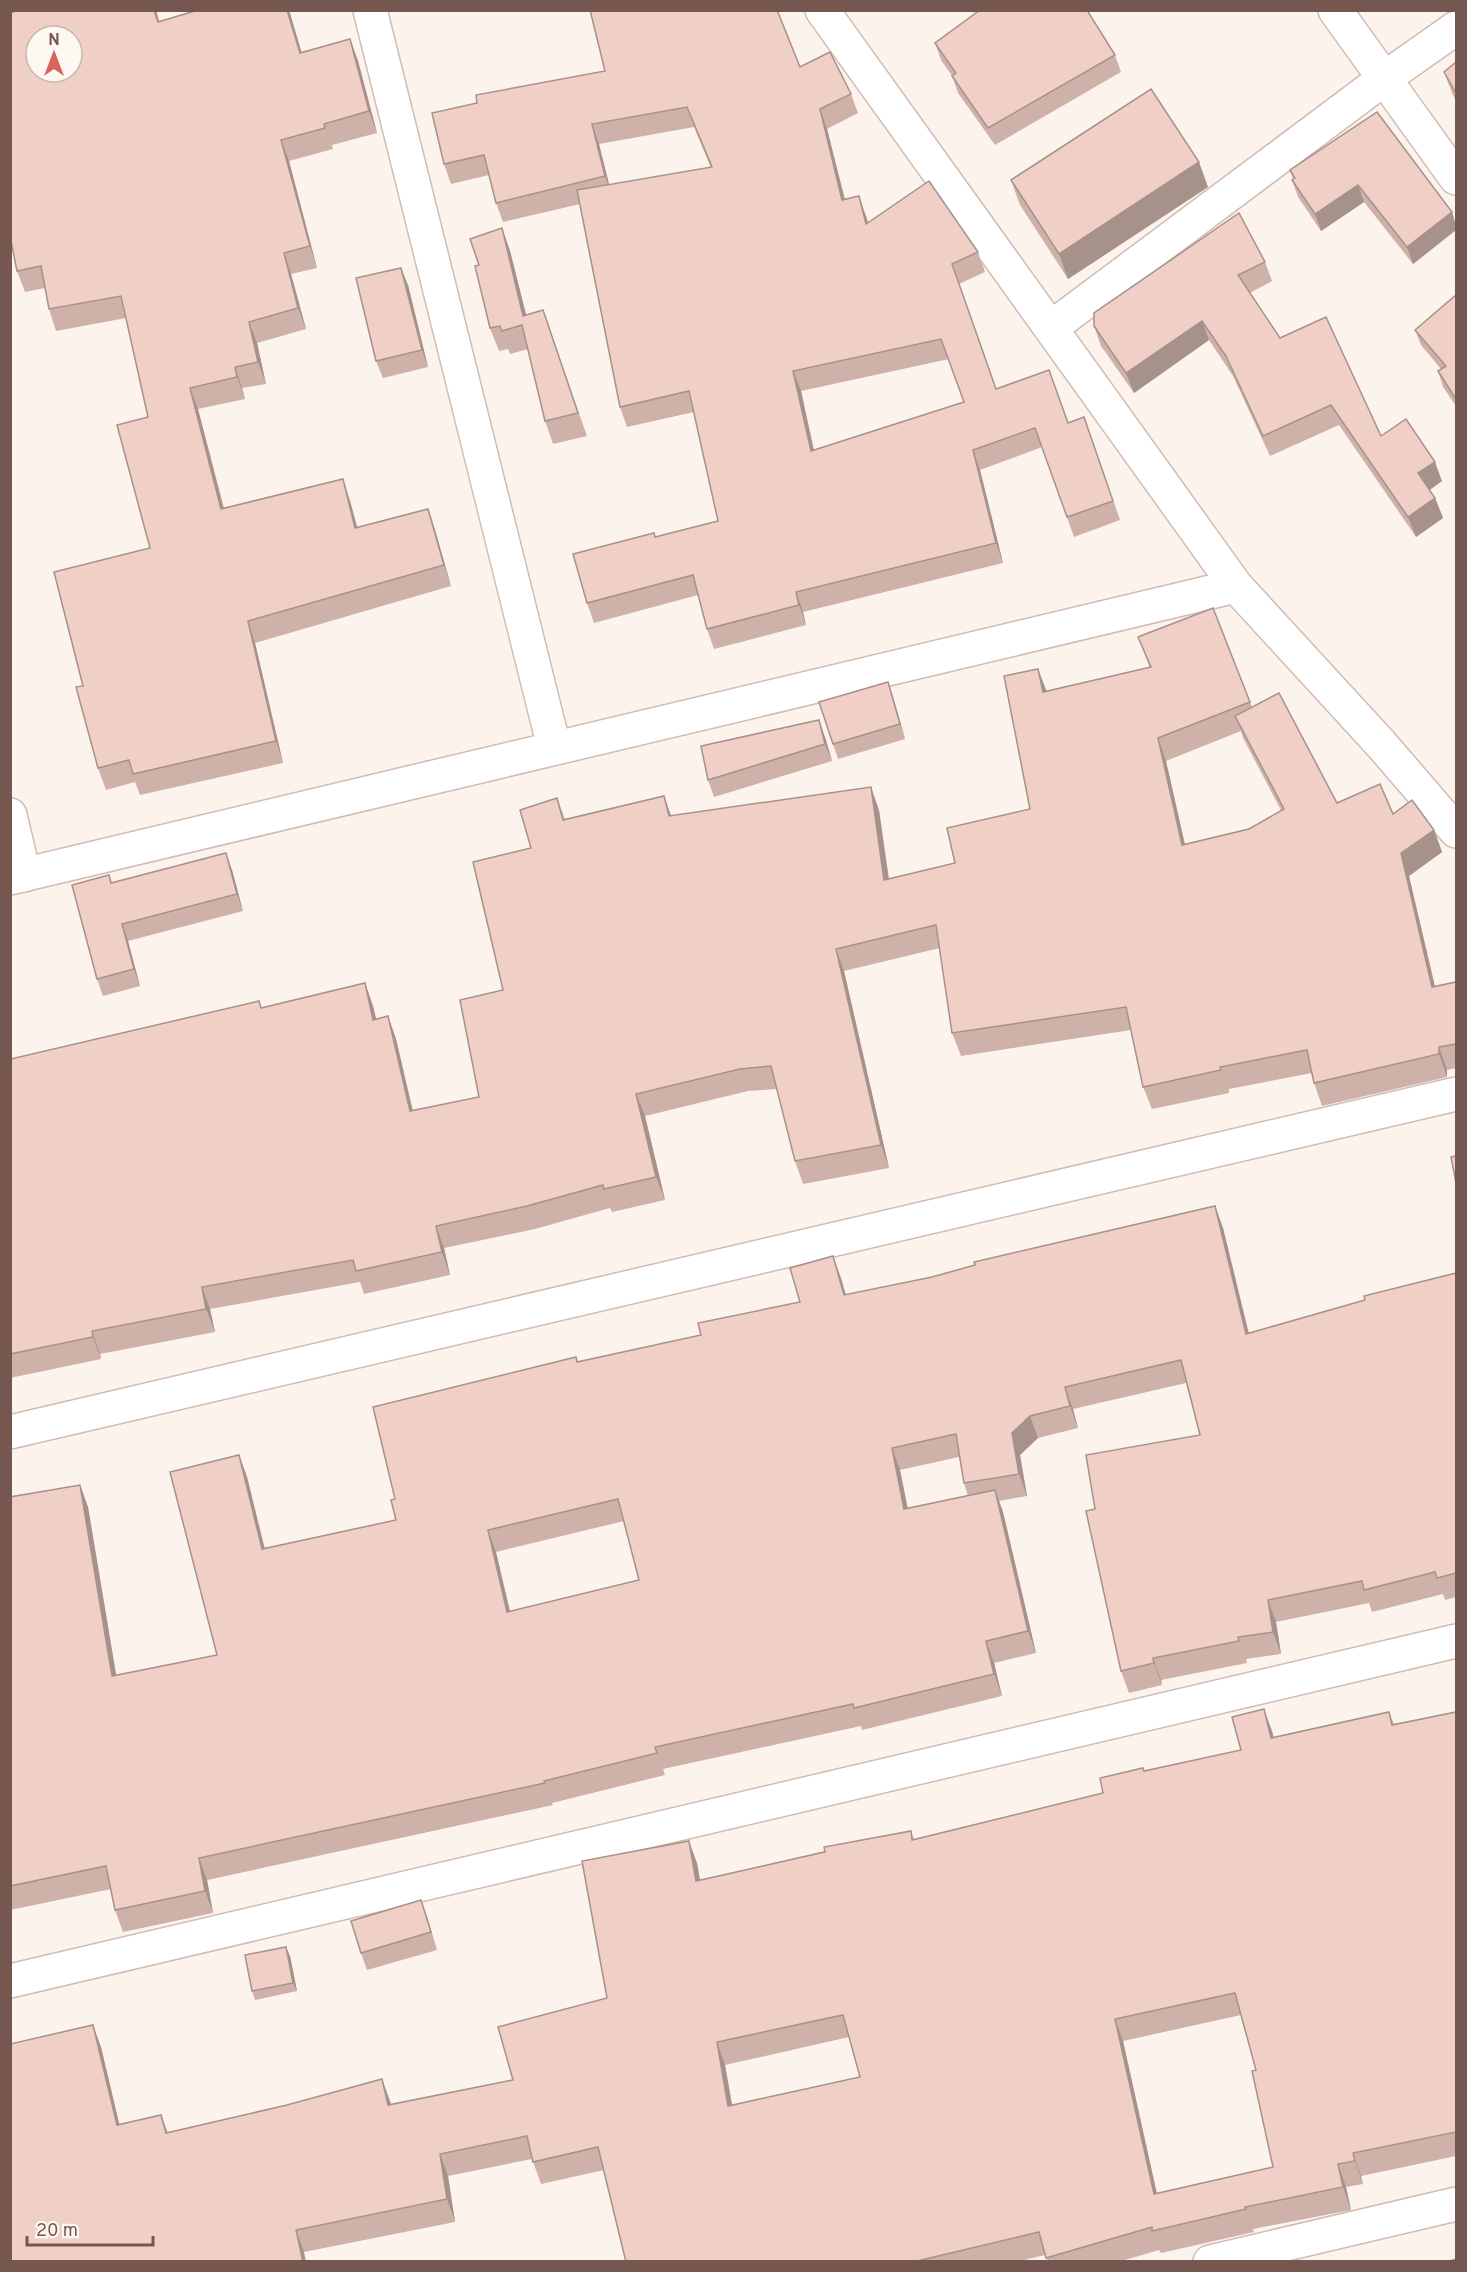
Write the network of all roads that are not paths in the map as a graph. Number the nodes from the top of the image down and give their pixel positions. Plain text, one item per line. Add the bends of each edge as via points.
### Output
1 (370, 10) edge
2 (822, 10) edge
3 (1335, 10) edge
4 (1456, 28) edge
5 (1385, 78) junction
6 (1456, 178) edge
7 (1052, 327) junction
8 (1236, 586) junction
9 (554, 747) junction
10 (10, 815) edge
11 (1456, 831) edge
12 (17, 876) edge
13 (1456, 1094) edge
14 (10, 1432) edge
15 (1456, 1641) edge
16 (10, 1981) edge
17 (1456, 2204) edge
18 (1210, 2262) edge

1 - 9 street
2 - 7 street
3 - 5 street
4 - 5 street
5 - 6 street
5 - 7 street
7 - 8 street
8 - 9 street
8 - 11 street via 1382,744
9 - 12 street
10 - 12 street
13 - 14 street
15 - 16 street
17 - 18 street

